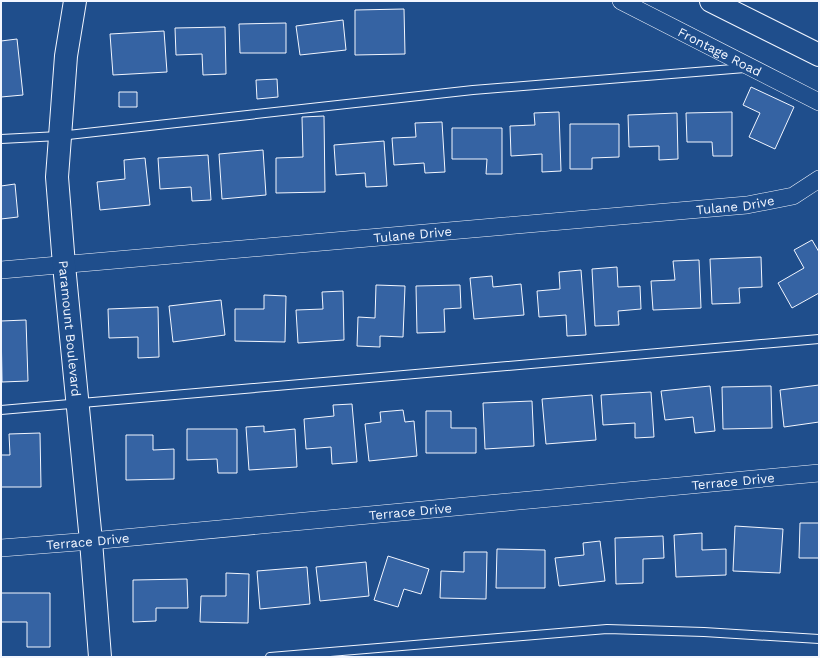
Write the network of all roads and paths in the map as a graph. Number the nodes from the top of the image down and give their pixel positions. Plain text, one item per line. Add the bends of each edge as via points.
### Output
1 (75, 1) edge
2 (621, 1) edge
3 (711, 1) edge
4 (819, 55) edge
5 (750, 67) junction
6 (819, 102) edge
7 (60, 136) junction
8 (1, 139) edge
9 (819, 179) edge
10 (64, 265) junction
11 (1, 270) edge
12 (819, 339) edge
13 (78, 403) junction
14 (1, 410) edge
15 (819, 473) edge
16 (91, 541) junction
17 (1, 548) edge
18 (819, 639) edge
19 (100, 657) edge
20 (270, 657) edge

1 - 7 main road, Paramount Boulevard via 66,56
2 - 5 street, Frontage Road
3 - 4 main road
5 - 6 street, Frontage Road
5 - 7 lane via 473,90
7 - 8 lane
7 - 10 main road, Paramount Boulevard via 57,177
9 - 10 street, Tulane Drive via 793,196 747,205
10 - 11 street, Tulane Drive
10 - 13 main road, Paramount Boulevard
12 - 13 lane
13 - 14 lane
13 - 16 main road, Paramount Boulevard
15 - 16 street, Terrace Drive
16 - 17 street, Terrace Drive
16 - 19 main road, Paramount Boulevard
18 - 20 lane via 607,629

